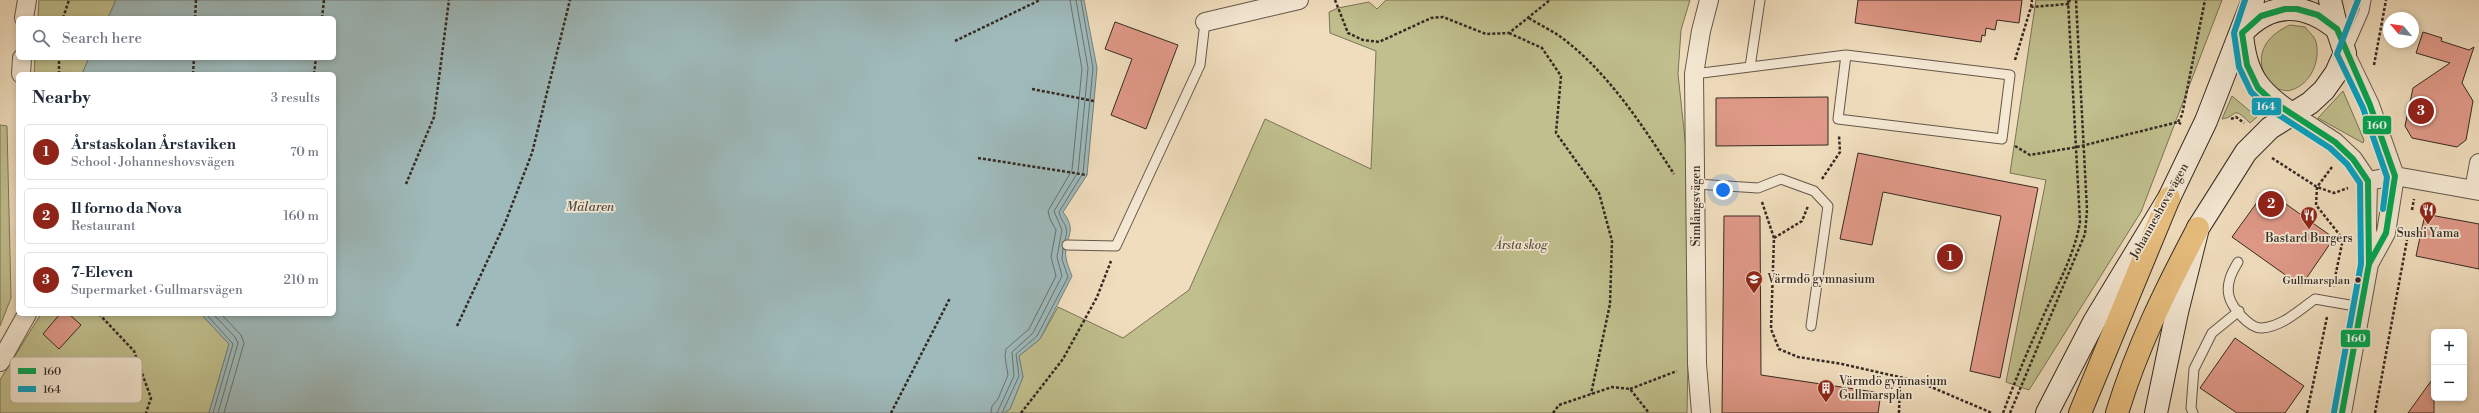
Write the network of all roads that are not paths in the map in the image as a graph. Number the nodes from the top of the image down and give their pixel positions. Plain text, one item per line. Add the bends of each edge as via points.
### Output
1 (27, 0) edge
2 (1299, 0) edge
3 (1709, 0) edge
4 (1760, 0) edge
5 (2253, 0) edge
6 (2330, 0) edge
7 (2366, 0) edge
8 (24, 16) edge
9 (1205, 22) joint
10 (2337, 29) junction
11 (2242, 33) junction
12 (2345, 53) junction
13 (1846, 55) junction
14 (22, 60) edge
15 (1750, 67) junction
16 (21, 72) edge
17 (1694, 74) junction
18 (2292, 114) junction
19 (2479, 163) edge
20 (2395, 176) junction
21 (2368, 181) junction
22 (1696, 184) junction
23 (2476, 190) edge
24 (2169, 198) junction
25 (2198, 228) junction
26 (1067, 245) dead end
27 (2238, 262) dead end
28 (2369, 264) junction
29 (2361, 307) junction
30 (2239, 311) junction
31 (26, 316) edge
32 (1811, 326) dead end
33 (0, 362) edge
34 (1701, 413) edge
35 (2047, 413) edge
36 (2080, 413) edge
37 (2117, 413) edge
38 (2156, 413) edge
39 (2193, 413) edge
40 (2342, 413) edge

1 - 8 street
2 - 9 street
3 - 17 street, Simlångsvägen
4 - 15 lane
5 - 11 main road, Johanneshovsvägen
6 - 10 main road
7 - 12 lane via 2364,11
9 - 26 lane via 1200,65 1116,246
10 - 11 main road via 2318,15 2286,8 2261,16
10 - 12 main road
11 - 18 main road via 2247,65 2258,88 2272,102
11 - 24 main road, Johanneshovsvägen via 2206,121
12 - 18 main road via 2336,73 2324,90
12 - 20 street via 2370,105
13 - 13 lane via 1838,119 2002,139 2010,75
13 - 15 lane
14 - 16 street
15 - 17 lane
17 - 22 street, Simlångsvägen
18 - 21 street via 2336,142 2353,159
18 - 25 main road via 2270,128 2246,152
19 - 23 street
20 - 21 street
20 - 23 street
20 - 28 street via 2386,234
21 - 28 street
22 - 32 lane via 1758,188 1781,179 1814,191 1828,206
22 - 34 street, Simlångsvägen via 1697,364
24 - 35 main road, Johanneshovsvägen via 2094,322
24 - 36 highway
25 - 37 highway via 2154,311
25 - 38 main road
27 - 30 lane via 2230,276 2229,297
28 - 29 street
29 - 30 lane via 2315,299 2282,324 2261,328 2246,323
29 - 40 street
30 - 39 lane via 2212,333 2194,369
31 - 33 street

